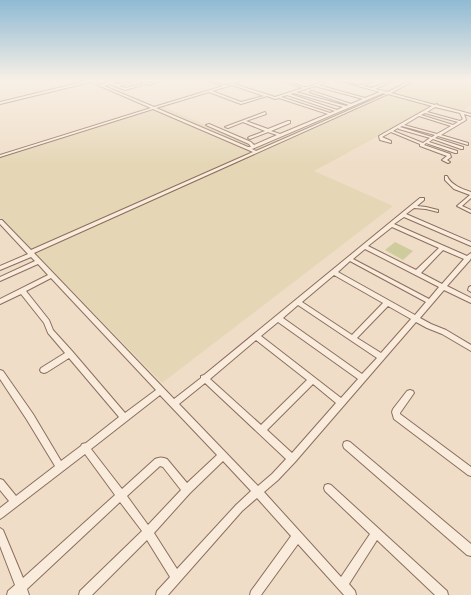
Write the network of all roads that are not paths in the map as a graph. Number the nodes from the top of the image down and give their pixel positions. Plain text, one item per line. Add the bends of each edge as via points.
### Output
1 (151, 109) edge
2 (155, 109) edge
3 (315, 109) edge
4 (334, 109) edge
5 (341, 109) edge
6 (353, 109) edge
7 (431, 109) edge
8 (434, 109) edge
9 (448, 109) edge
10 (338, 110) junction
11 (434, 112) dead end
12 (461, 112) junction
13 (265, 113) dead end
14 (331, 114) junction
15 (421, 115) junction
16 (471, 115) edge
17 (243, 121) junction
18 (288, 122) dead end
19 (406, 122) junction
20 (460, 122) junction
21 (441, 124) dead end
22 (208, 125) dead end
23 (402, 125) junction
24 (227, 127) dead end
25 (397, 127) junction
26 (267, 131) junction
27 (390, 131) junction
28 (439, 134) junction
29 (280, 136) junction
30 (250, 138) dead end
31 (432, 138) junction
32 (390, 142) dead end
33 (425, 143) junction
34 (467, 144) dead end
35 (250, 148) junction
36 (462, 148) dead end
37 (256, 152) junction
38 (456, 152) dead end
39 (0, 156) edge
40 (448, 162) dead end
41 (446, 177) dead end
42 (471, 195) edge
43 (422, 199) dead end
44 (414, 207) junction
45 (436, 211) dead end
46 (471, 212) edge
47 (404, 216) junction
48 (0, 221) edge
49 (392, 225) junction
50 (471, 244) edge
51 (366, 247) junction
52 (442, 248) junction
53 (31, 253) junction
54 (469, 257) edge
55 (350, 260) junction
56 (39, 261) junction
57 (0, 268) edge
58 (334, 272) junction
59 (417, 273) junction
60 (52, 275) junction
61 (0, 279) edge
62 (444, 287) junction
63 (22, 291) junction
64 (471, 301) edge
65 (0, 302) edge
66 (298, 302) junction
67 (430, 302) junction
68 (387, 303) junction
69 (278, 318) junction
70 (416, 319) junction
71 (256, 336) junction
72 (353, 338) junction
73 (471, 348) edge
74 (70, 353) junction
75 (381, 357) junction
76 (44, 370) dead end
77 (0, 372) edge
78 (204, 378) junction
79 (362, 378) junction
80 (312, 380) junction
81 (161, 390) junction
82 (410, 393) dead end
83 (341, 402) junction
84 (174, 404) junction
85 (125, 418) junction
86 (261, 430) junction
87 (347, 445) dead end
88 (85, 447) junction
89 (223, 456) junction
90 (292, 459) junction
91 (60, 467) junction
92 (471, 472) edge
93 (0, 484) edge
94 (328, 488) dead end
95 (187, 490) junction
96 (257, 491) junction
97 (122, 496) junction
98 (15, 502) junction
99 (0, 514) edge
100 (148, 532) junction
101 (0, 533) edge
102 (376, 533) junction
103 (297, 537) junction
104 (471, 551) edge
105 (176, 577) junction
106 (342, 585) junction
107 (22, 591) edge
108 (257, 594) edge
109 (12, 595) edge
110 (84, 595) edge
111 (161, 595) edge
112 (351, 595) edge
113 (442, 595) edge

1 - 39 street
2 - 35 street
3 - 14 street
4 - 10 street
5 - 10 street
6 - 37 street
7 - 15 street
8 - 20 street
9 - 12 street
10 - 14 street
11 - 20 street
12 - 16 street
12 - 20 street
13 - 17 street
14 - 29 street
15 - 19 street
15 - 20 street
15 - 20 street
15 - 21 street
17 - 24 street
17 - 26 street
18 - 26 street
19 - 23 street
19 - 28 street
20 - 28 street
22 - 35 street via 250,143
23 - 25 street
23 - 28 street
25 - 27 street
25 - 31 street
26 - 29 street
26 - 30 street
27 - 32 street via 380,138
27 - 33 street
28 - 31 street
28 - 34 street
29 - 35 street
31 - 33 street
31 - 36 street
33 - 38 street
33 - 40 street via 422,146 449,155 444,160
35 - 37 street
37 - 53 street
41 - 42 street via 452,186
42 - 46 street via 459,206
43 - 44 street
44 - 45 street
44 - 47 street
47 - 49 street
47 - 50 street
48 - 53 street
49 - 51 street
49 - 52 street
51 - 55 street
51 - 59 street
52 - 54 street
52 - 59 street
53 - 56 street
53 - 57 street
54 - 62 street
55 - 58 street
55 - 67 street
56 - 60 street
56 - 61 street
58 - 66 street
58 - 68 street
59 - 62 street
60 - 63 street
60 - 81 street
62 - 64 street
62 - 67 street
63 - 65 street
63 - 74 street via 50,331
66 - 69 street
66 - 72 street
67 - 70 street
68 - 70 street
68 - 72 street
69 - 71 street
69 - 79 street
70 - 73 street
70 - 75 street
71 - 78 street
71 - 80 street
72 - 75 street
74 - 76 street
74 - 85 street
75 - 79 street
77 - 91 street
78 - 84 street
78 - 86 street
79 - 83 street
80 - 83 street
80 - 86 street
81 - 84 street
81 - 85 street
82 - 92 street via 396,412 397,416
83 - 90 street
84 - 89 street
85 - 88 street
86 - 90 street
87 - 104 street
88 - 91 street
88 - 97 street
89 - 95 street
89 - 96 street
90 - 96 street
91 - 98 street
93 - 98 street
94 - 102 street
95 - 97 street via 166,464 160,461
95 - 100 street
96 - 103 street
96 - 105 street
97 - 100 street
97 - 107 street
98 - 99 street
100 - 105 street
100 - 110 street
101 - 107 street
102 - 106 street
102 - 113 street
103 - 106 street
103 - 108 street
105 - 111 street
106 - 112 street
107 - 109 street

